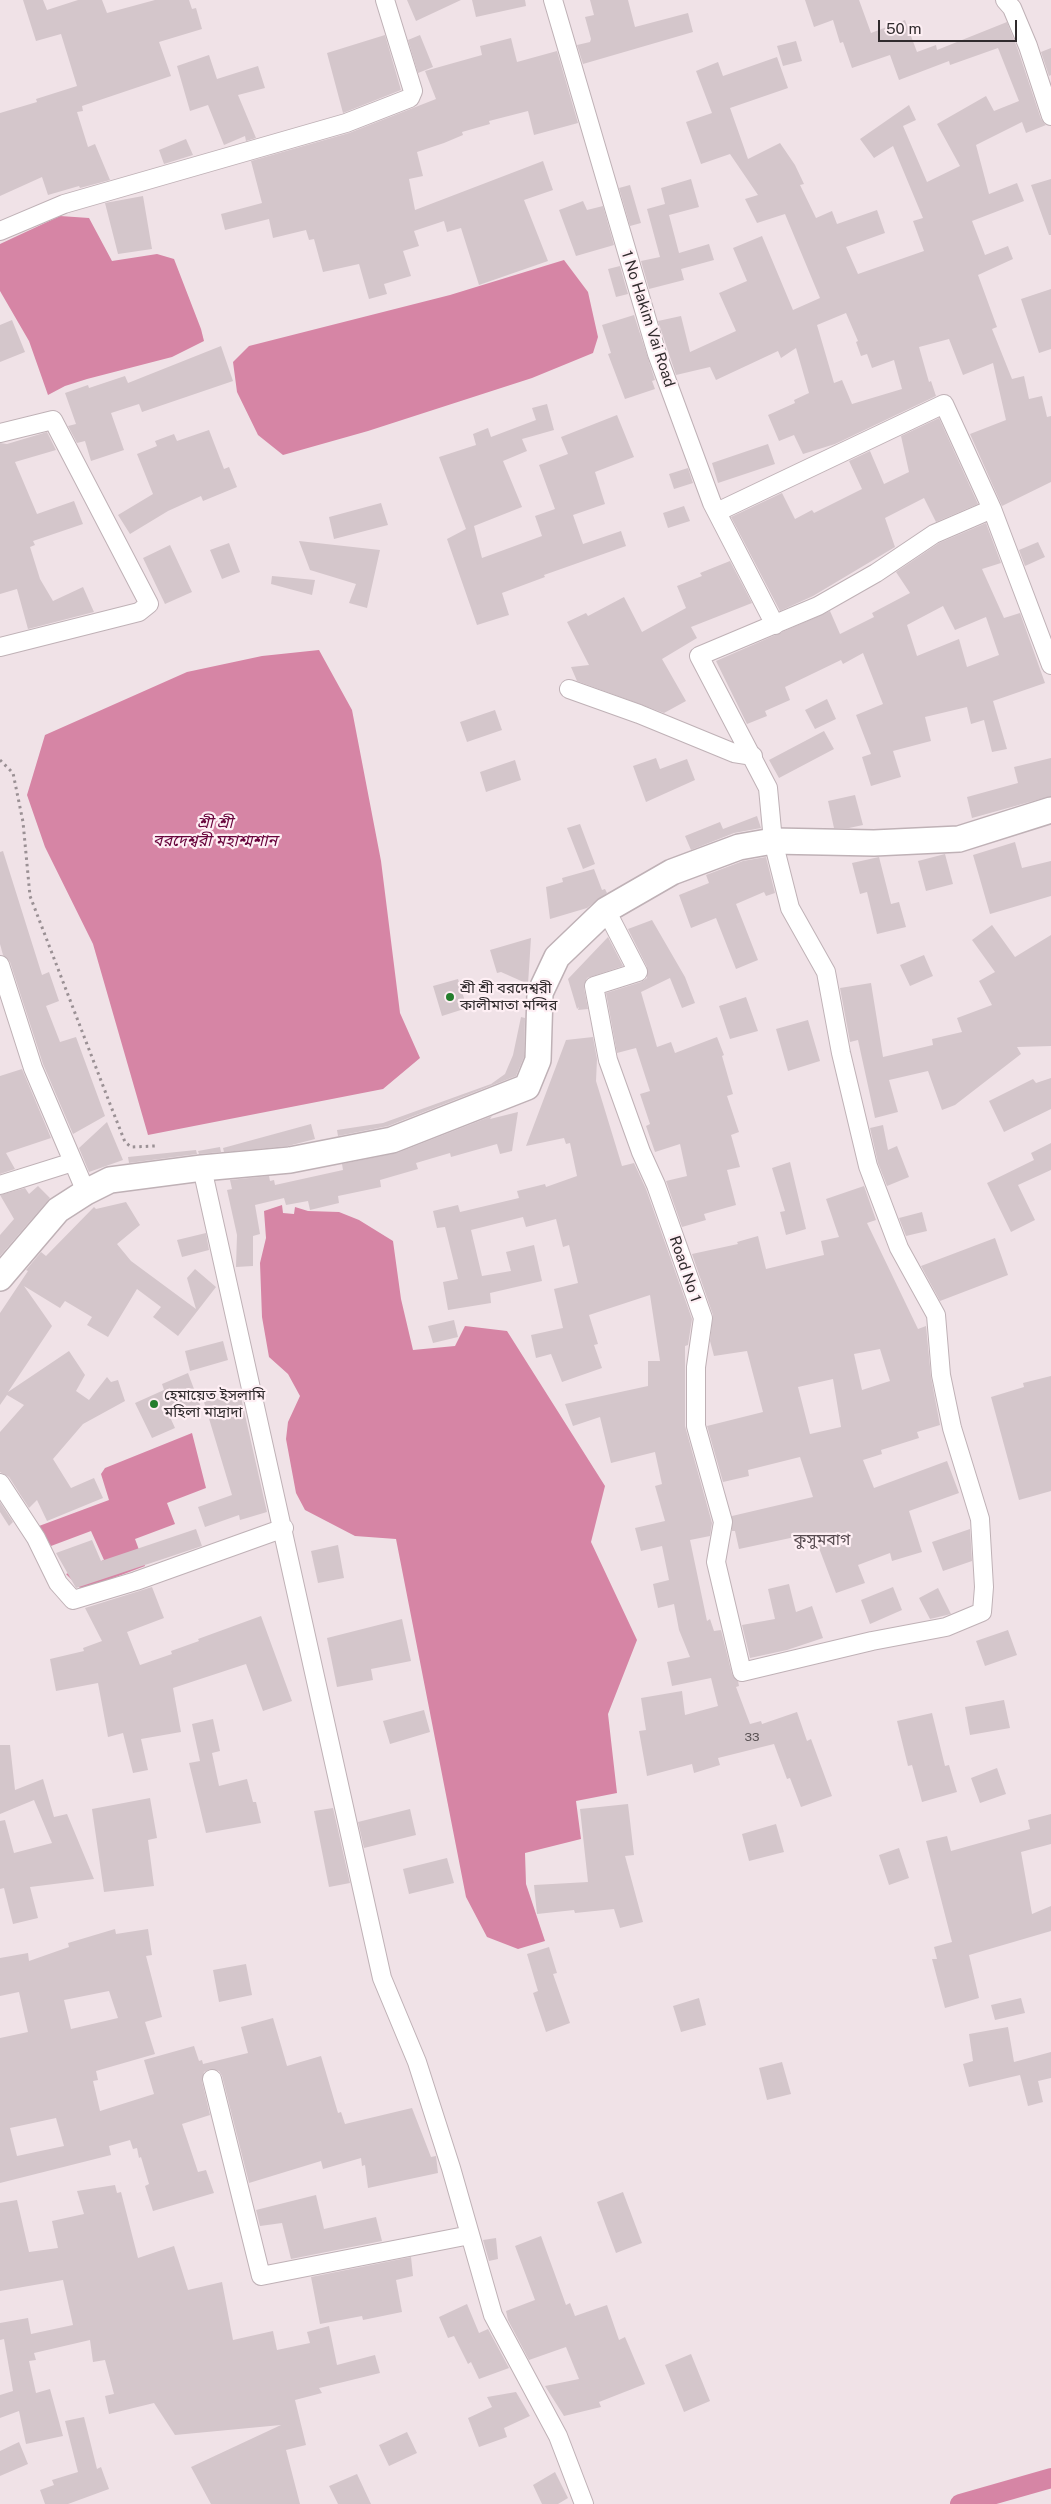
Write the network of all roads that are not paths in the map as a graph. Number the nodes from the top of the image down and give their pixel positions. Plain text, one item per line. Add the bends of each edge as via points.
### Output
1 (386, 0) edge
2 (553, 0) edge
3 (1004, 0) edge
4 (1051, 116) edge
5 (0, 231) edge
6 (0, 433) edge
7 (992, 509) junction
8 (717, 512) junction
9 (775, 625) junction
10 (0, 647) edge
11 (1051, 665) edge
12 (569, 689) dead end
13 (753, 756) junction
14 (1051, 810) edge
15 (773, 841) junction
16 (606, 910) junction
17 (0, 965) edge
18 (73, 1162) junction
19 (202, 1168) junction
20 (0, 1185) edge
21 (86, 1192) junction
22 (0, 1278) edge
23 (0, 1483) edge
24 (284, 1528) junction
25 (212, 2079) dead end
26 (470, 2235) junction
27 (584, 2504) edge

1 - 5 street via 413,91 410,98 346,123 64,204
2 - 8 street, 1 No Hakim Vai Road via 657,354
3 - 4 street via 1012,8 1028,46
6 - 10 street via 53,420 149,604 139,612
7 - 8 street via 944,404
7 - 9 street via 934,534 876,573 818,606
7 - 11 street
8 - 9 street, 1 No Hakim Vai Road
9 - 13 street via 699,656
12 - 13 street via 734,754
13 - 15 street via 768,788
14 - 15 street via 959,839 874,843
15 - 16 street via 739,847 672,872
15 - 16 street, Road No 1 via 790,908 826,972 868,1166 899,1248 936,1315 941,1375 952,1428 980,1519 984,1587 982,1612 946,1627 742,1672 716,1562 723,1522 696,1426 696,1367 702,1318 608,1060 594,986 638,972
16 - 19 street via 557,957 544,984 540,993 538,1060 527,1087 392,1140 290,1160
17 - 18 street via 33,1068
18 - 20 street
18 - 21 street
19 - 21 street via 110,1180
19 - 24 street
21 - 22 street via 58,1210
23 - 24 street via 36,1538 58,1583 73,1600
24 - 26 street via 382,1978 418,2062
25 - 26 street via 261,2276
26 - 27 street via 493,2315 558,2436

